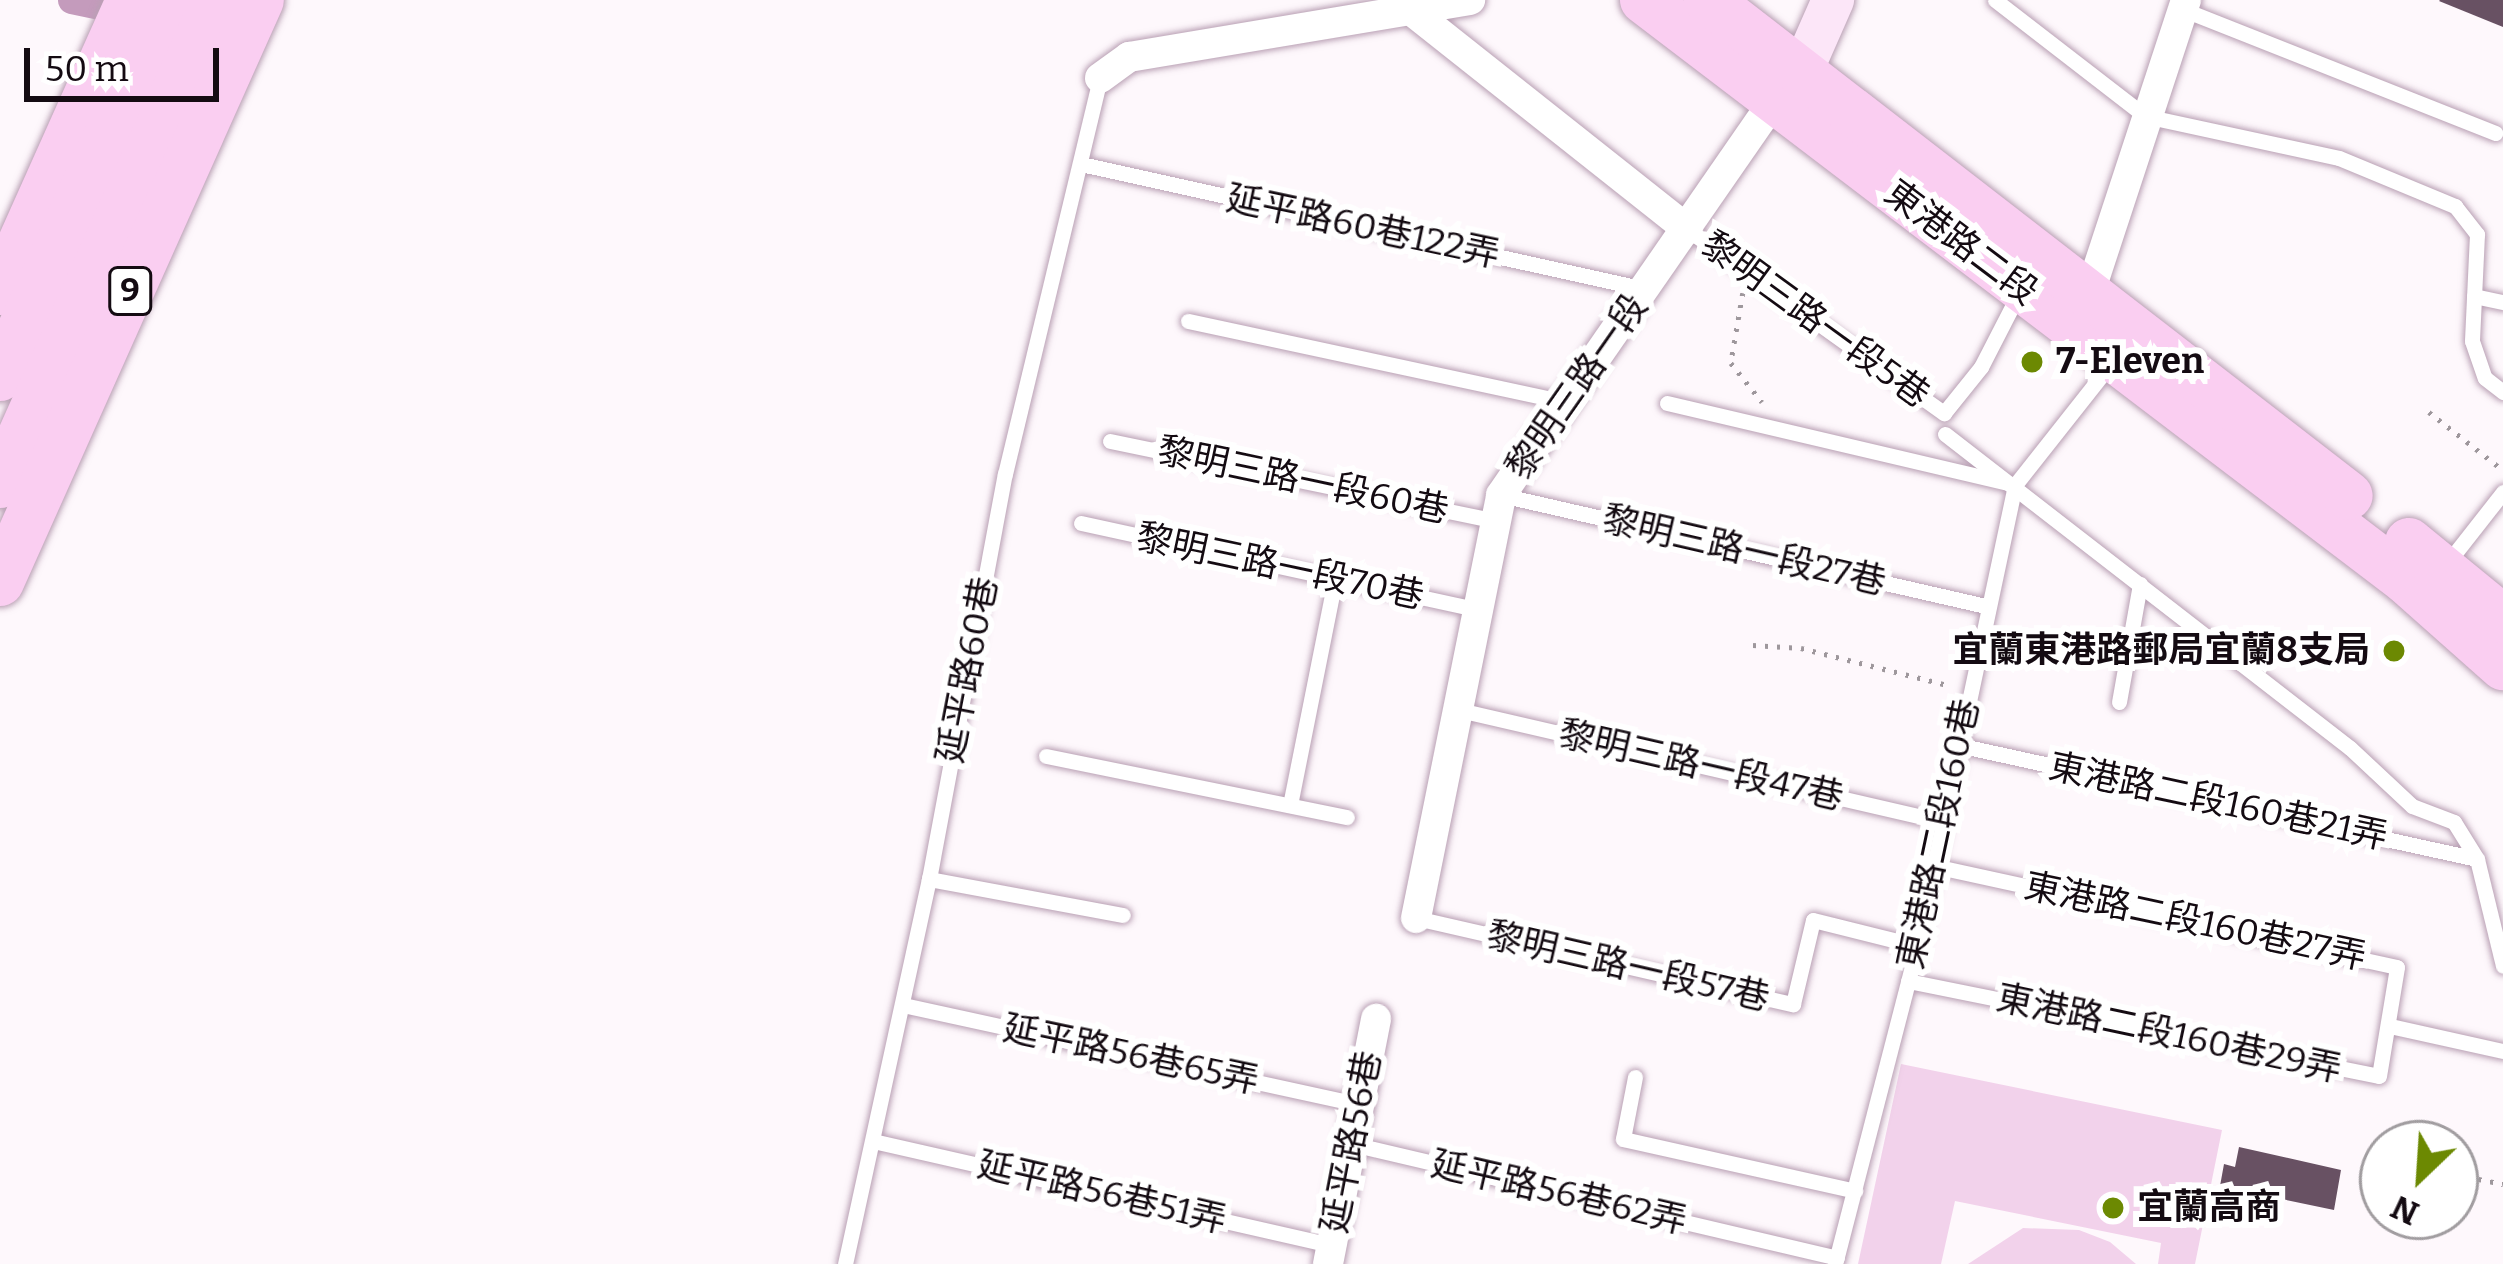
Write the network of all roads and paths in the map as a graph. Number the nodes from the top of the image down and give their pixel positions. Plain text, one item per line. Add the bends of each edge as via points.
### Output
1 (130, 0) edge
2 (168, 0) edge
3 (216, 0) edge
4 (260, 0) edge
5 (1470, 0) edge
6 (1644, 0) edge
7 (1708, 0) edge
8 (1833, 0) edge
9 (1995, 0) edge
10 (2184, 4) edge
11 (1412, 11) junction
12 (1100, 78) joint
13 (1787, 87) junction
14 (2145, 116) junction
15 (2495, 133) dead end
16 (1081, 164) junction
17 (1688, 230) junction
18 (1748, 270) junction
19 (1645, 289) junction
20 (0, 290) edge
21 (2021, 290) junction
22 (2089, 295) junction
23 (2474, 296) junction
24 (2503, 302) edge
25 (1188, 321) dead end
26 (2114, 360) junction
27 (0, 376) edge
28 (2503, 392) edge
29 (1564, 402) junction
30 (1667, 403) dead end
31 (2429, 412) dead end
32 (1784, 429) junction
33 (1945, 434) dead end
34 (1110, 441) dead end
35 (2503, 470) edge
36 (0, 484) edge
37 (2015, 485) junction
38 (2503, 492) edge
39 (1499, 508) junction
40 (1081, 523) dead end
41 (2443, 568) junction
42 (1334, 580) junction
43 (0, 582) edge
44 (2140, 584) junction
45 (1986, 606) junction
46 (1479, 610) junction
47 (2503, 619) edge
48 (1753, 645) dead end
49 (2503, 665) edge
50 (1968, 691) junction
51 (2119, 702) dead end
52 (1459, 710) junction
53 (1958, 745) junction
54 (1046, 756) dead end
55 (1289, 805) junction
56 (1347, 817) dead end
57 (1943, 822) junction
58 (2477, 860) junction
59 (1934, 866) junction
60 (929, 879) junction
61 (1124, 915) dead end
62 (1416, 918) joint
63 (1917, 946) junction
64 (2503, 966) edge
65 (1908, 981) junction
66 (903, 1005) junction
67 (1376, 1019) dead end
68 (2390, 1026) junction
69 (2503, 1052) edge
70 (1635, 1077) dead end
71 (1360, 1105) junction
72 (873, 1141) junction
73 (1352, 1144) junction
74 (1855, 1191) junction
75 (1330, 1254) edge
76 (1836, 1261) edge
77 (845, 1264) edge

1 - 20 main road
2 - 27 main road, 9
3 - 36 main road, 9
4 - 43 main road, 9
5 - 11 street
6 - 13 main road, 東港路二段
7 - 13 main road, 東港路二段
8 - 13 street
9 - 14 lane
10 - 14 street
10 - 15 lane
11 - 12 street via 1129,57
11 - 17 street
12 - 16 lane, 延平路60巷
13 - 17 street, 黎明三路一段
13 - 21 main road, 東港路二段
13 - 22 main road, 東港路二段
14 - 22 street
14 - 23 lane via 2339,158 2455,206 2477,234
16 - 19 lane, 延平路60巷122弄
16 - 60 lane, 延平路60巷 via 1005,474
17 - 18 lane, 黎明三路一段5巷
17 - 19 street, 黎明三路一段
18 - 21 lane, 黎明三路一段5巷 via 1943,412 1981,368
18 - 32 path via 1731,363
19 - 29 street, 黎明三路一段
21 - 22 lane
21 - 26 main road, 東港路二段
22 - 26 lane
22 - 41 main road, 東港路二段
23 - 24 lane
23 - 28 lane via 2472,340 2486,378
25 - 29 lane
26 - 37 lane, 東港路二段160巷
26 - 49 main road, 東港路二段 via 2406,580
29 - 39 street, 黎明三路一段
30 - 32 lane
31 - 35 path
32 - 37 lane
33 - 37 lane
34 - 39 lane, 黎明三路一段60巷
37 - 44 lane
37 - 45 lane, 東港路二段160巷
38 - 41 lane
39 - 45 lane, 黎明三路一段27巷
39 - 46 street, 黎明三路一段
40 - 42 lane, 黎明三路一段70巷
41 - 47 main road, 東港路二段
42 - 46 lane, 黎明三路一段70巷
42 - 55 lane
44 - 51 lane
44 - 58 lane via 2412,806 2454,822
45 - 50 lane, 東港路二段160巷
46 - 52 street, 黎明三路一段
48 - 50 path via 1801,647
50 - 53 lane, 東港路二段160巷
52 - 57 lane, 黎明三路一段47巷
52 - 62 street, 黎明三路一段
53 - 57 lane, 東港路二段160巷
53 - 58 lane, 東港路二段160巷21弄
54 - 55 lane
55 - 56 lane
57 - 59 lane, 東港路二段160巷
58 - 64 lane
59 - 63 lane, 東港路二段160巷
59 - 68 lane, 東港路二段160巷27弄 via 2397,967
60 - 61 lane
60 - 66 lane, 延平路60巷
62 - 63 lane, 黎明三路一段57巷 via 1792,1004 1814,920
63 - 65 lane, 東港路二段160巷
65 - 68 lane, 東港路二段160巷29弄 via 2380,1076
65 - 74 lane, 東港路二段160巷
66 - 71 lane, 延平路56巷65弄
66 - 72 lane, 延平路60巷
67 - 71 street, 延平路56巷
68 - 69 lane
70 - 74 lane via 1623,1139
71 - 73 street, 延平路56巷
72 - 75 lane, 延平路56巷51弄
72 - 77 lane, 延平路60巷
73 - 75 street, 延平路56巷
73 - 76 lane, 延平路56巷62弄
74 - 76 lane, 東港路二段160巷

